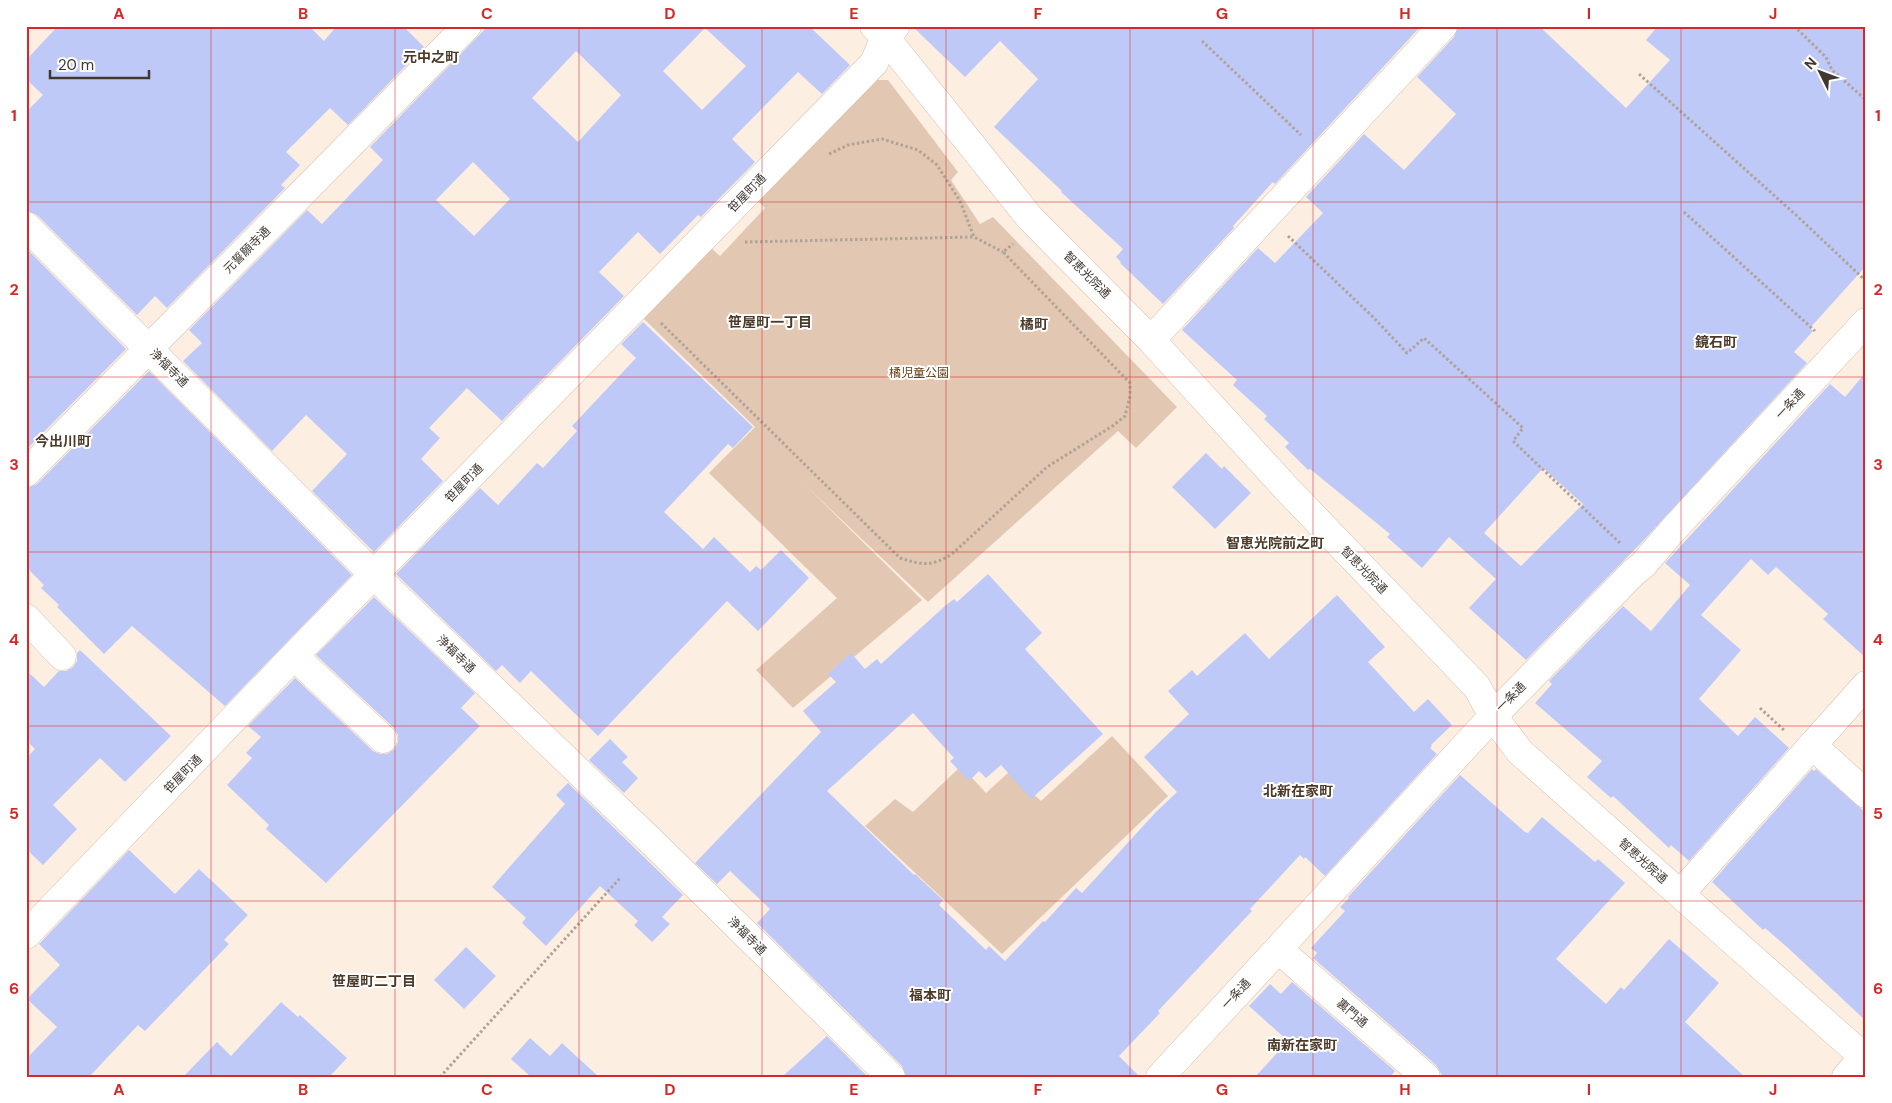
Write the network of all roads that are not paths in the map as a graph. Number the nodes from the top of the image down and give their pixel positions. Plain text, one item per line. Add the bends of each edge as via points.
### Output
1 (467, 26) edge
2 (1443, 26) edge
3 (884, 30) edge
4 (26, 226) edge
5 (1866, 322) edge
6 (1151, 340) junction
7 (150, 349) junction
8 (26, 473) edge
9 (374, 575) junction
10 (26, 618) edge
11 (62, 656) dead end
12 (294, 656) junction
13 (1866, 685) edge
14 (1492, 716) junction
15 (384, 739) dead end
16 (1812, 745) junction
17 (1866, 794) edge
18 (1680, 894) junction
19 (26, 935) edge
20 (1278, 948) junction
21 (1858, 1064) edge
22 (891, 1077) edge
23 (1160, 1077) edge
24 (1426, 1077) edge

1 - 7 street, 元誓願寺通
2 - 6 street
3 - 6 street, 智恵光院通 via 1036,223
3 - 9 street, 笹屋町通 via 874,63
4 - 7 street, 浄福寺通
5 - 14 street, 一条通 via 1644,565
6 - 14 street, 智恵光院通 via 1286,488 1476,686
7 - 8 street, 元誓願寺通
7 - 9 street, 浄福寺通
9 - 12 street, 笹屋町通
9 - 22 street, 浄福寺通
10 - 11 street
12 - 15 street
12 - 19 street, 笹屋町通
13 - 16 street
14 - 18 street, 智恵光院通 via 1520,752
14 - 20 street, 一条通
16 - 17 street
16 - 18 street
18 - 21 street, 智恵光院通
20 - 23 street, 一条通
20 - 24 street, 裏門通

